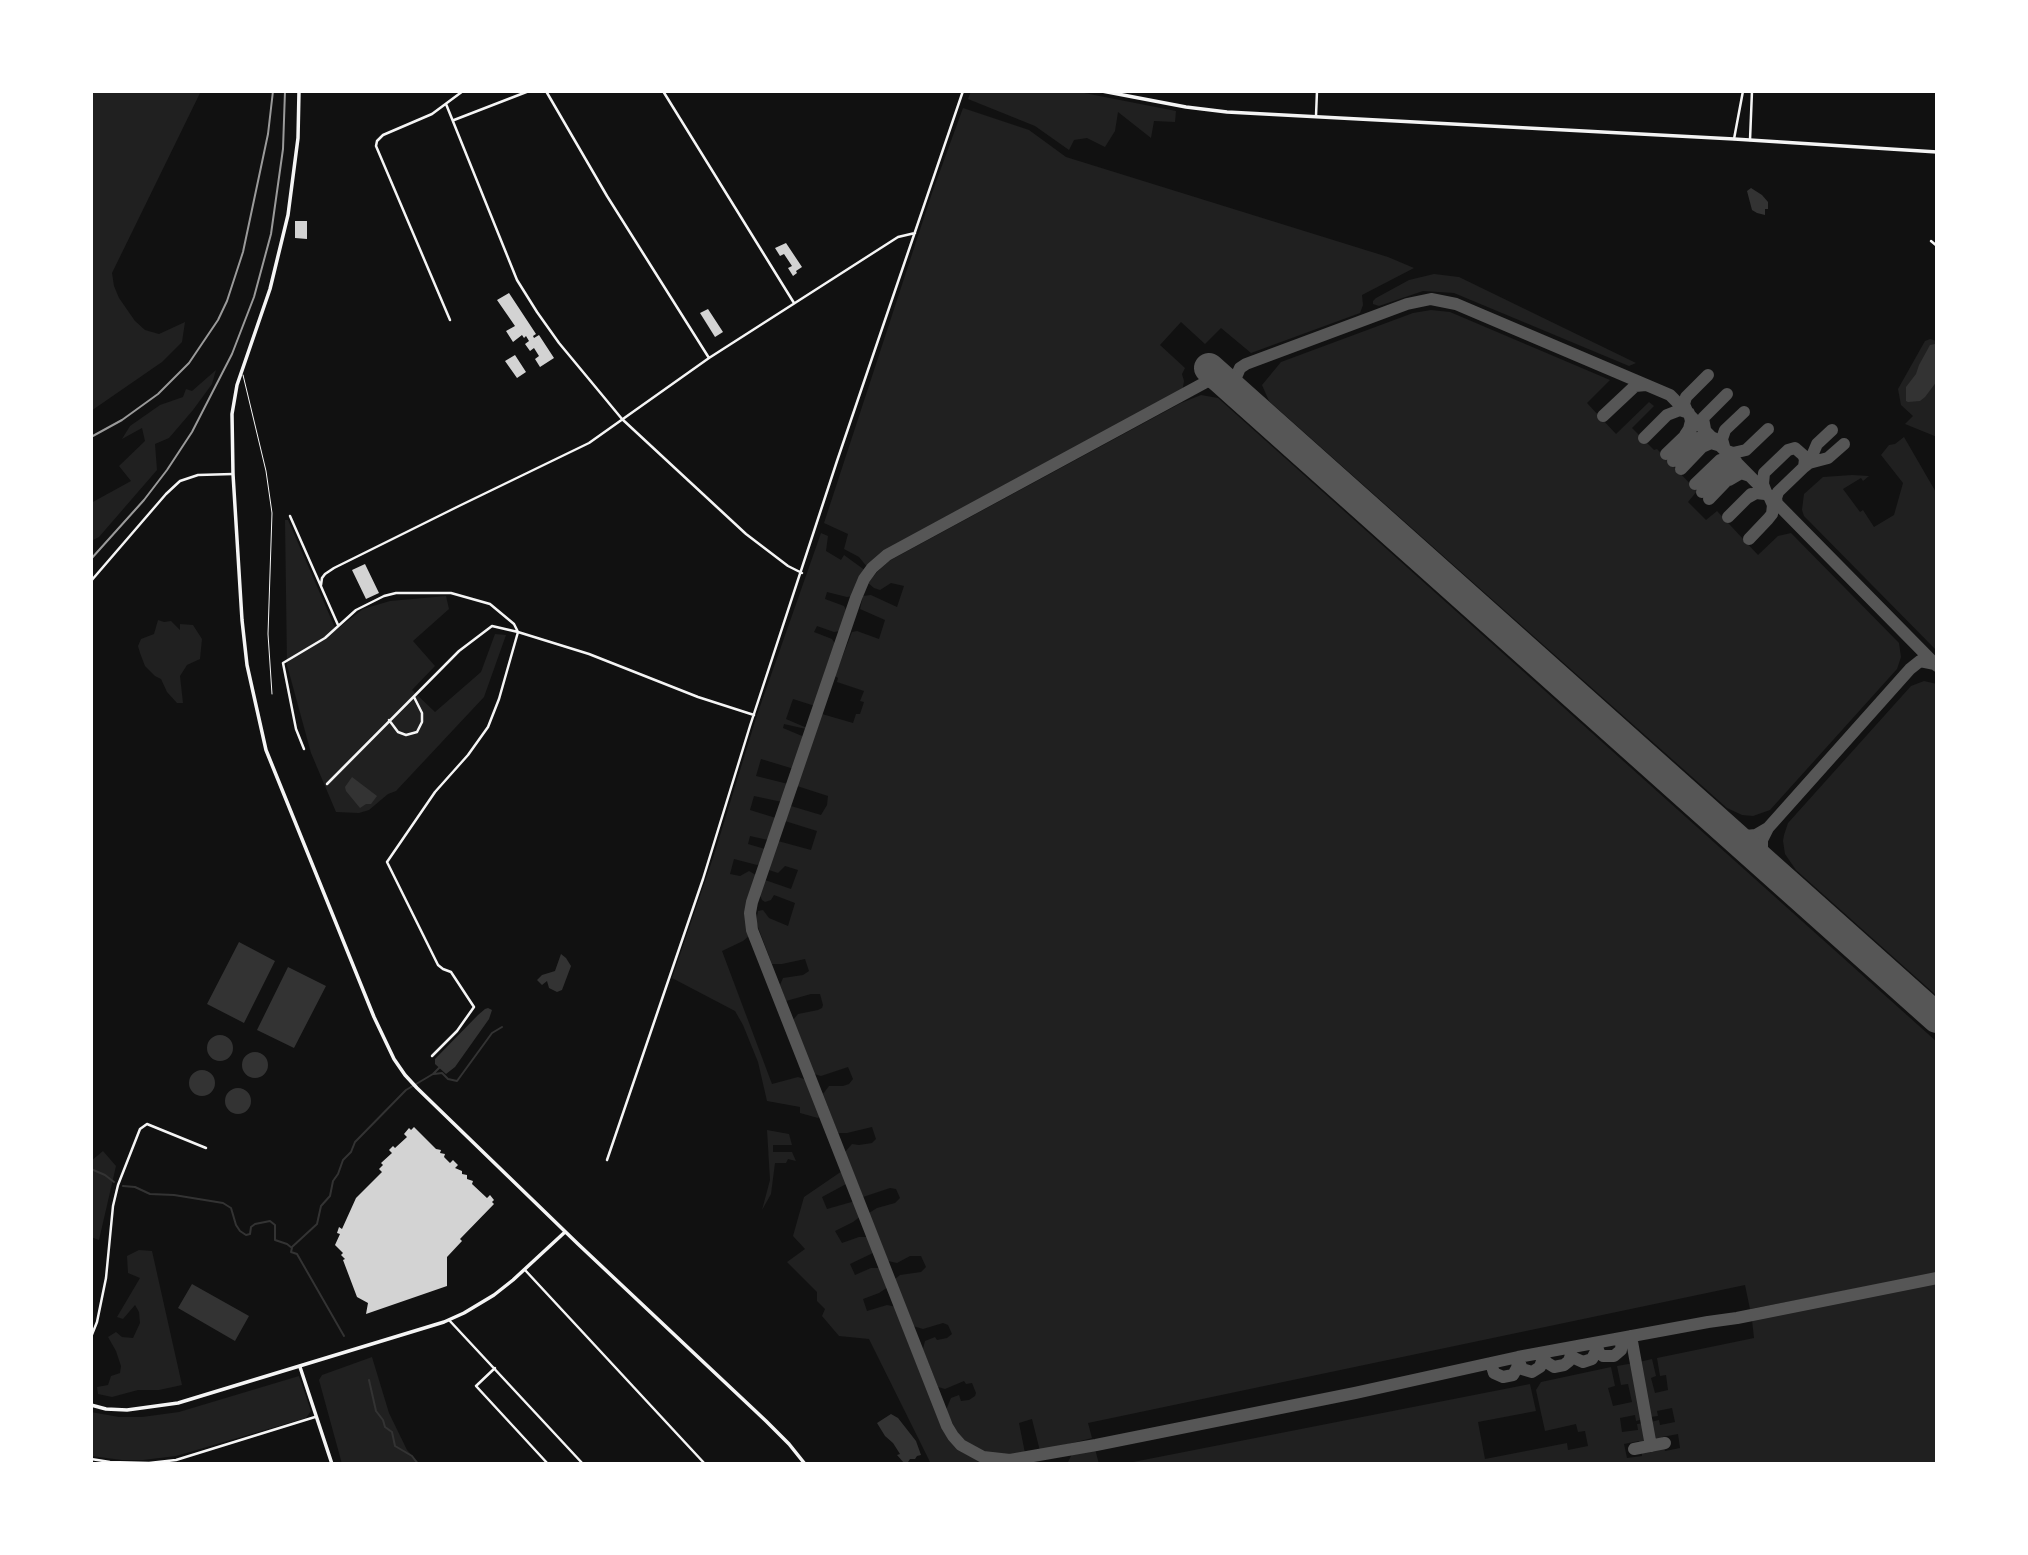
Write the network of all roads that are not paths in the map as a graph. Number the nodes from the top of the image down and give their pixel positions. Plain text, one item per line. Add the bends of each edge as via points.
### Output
1 (299, 91) edge
2 (463, 91) edge
3 (529, 91) edge
4 (546, 91) edge
5 (663, 91) edge
6 (963, 91) edge
7 (1102, 91) edge
8 (1317, 91) edge
9 (1743, 91) edge
10 (1752, 91) edge
11 (446, 104) junction
12 (1316, 116) junction
13 (453, 120) junction
14 (1734, 139) junction
15 (1750, 141) junction
16 (1937, 152) edge
17 (915, 233) junction
18 (1931, 241) dead end
19 (1937, 246) edge
20 (794, 303) junction
21 (450, 320) dead end
22 (709, 358) junction
23 (241, 370) junction
24 (622, 419) junction
25 (233, 474) junction
26 (290, 516) dead end
27 (802, 573) junction
28 (91, 581) edge
29 (321, 585) junction
30 (338, 626) junction
31 (518, 632) junction
32 (272, 694) dead end
33 (414, 697) junction
34 (754, 715) junction
35 (389, 720) junction
36 (304, 749) dead end
37 (327, 784) dead end
38 (432, 1056) dead end
39 (206, 1148) dead end
40 (607, 1160) dead end
41 (565, 1232) junction
42 (525, 1270) junction
43 (449, 1320) junction
44 (91, 1337) edge
45 (300, 1367) junction
46 (495, 1368) junction
47 (91, 1405) edge
48 (317, 1417) junction
49 (91, 1459) edge
50 (332, 1464) edge
51 (548, 1464) edge
52 (583, 1464) edge
53 (705, 1464) edge
54 (805, 1464) edge

1 - 23 main road via 288,215 270,289
2 - 11 street
3 - 13 street
4 - 22 street
5 - 20 street
6 - 17 street
7 - 12 main road via 1205,110
8 - 12 street
9 - 14 street
10 - 15 street
11 - 13 street
11 - 21 street via 383,135 376,146
12 - 14 main road
13 - 24 street via 526,296
14 - 15 main road
15 - 16 main road
17 - 20 street via 898,237
17 - 27 street
18 - 19 street
20 - 22 street
22 - 24 street
23 - 25 main road via 232,414
23 - 32 lane via 272,513 268,634
24 - 27 street via 746,534
24 - 29 street via 589,443 334,568 325,574
25 - 28 street via 192,476 176,484
25 - 41 main road via 247,665 266,750 374,1017 394,1059 417,1088
26 - 29 street
27 - 34 street
29 - 30 street
30 - 31 street via 355,610 384,596 451,593 489,604
30 - 36 street via 283,663
31 - 33 street via 492,626 459,651
31 - 34 street
31 - 38 street via 488,727 387,862 438,965 451,972 474,1007
33 - 35 street
33 - 35 street via 422,712 417,732 398,732
34 - 40 street
35 - 37 street
39 - 44 street via 147,1124 140,1129 113,1206 106,1278
41 - 42 main road
41 - 54 main road via 766,1421
42 - 43 main road via 494,1295
42 - 53 street
43 - 45 main road
43 - 46 street
45 - 47 main road via 166,1405 127,1410
45 - 48 main road
46 - 51 street via 476,1386
46 - 52 street
48 - 49 street via 176,1460
48 - 50 main road

